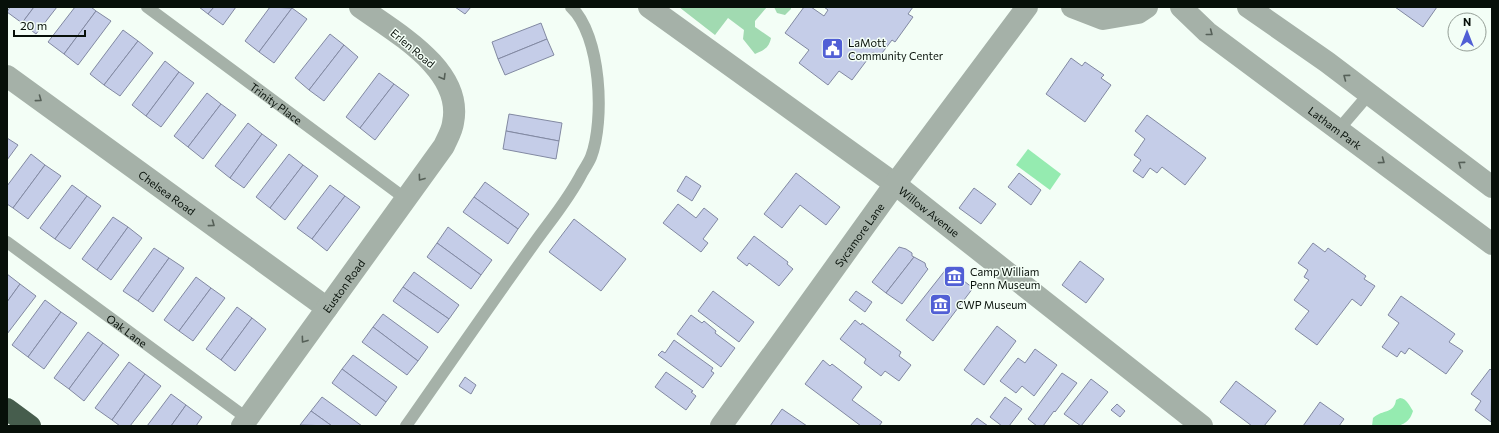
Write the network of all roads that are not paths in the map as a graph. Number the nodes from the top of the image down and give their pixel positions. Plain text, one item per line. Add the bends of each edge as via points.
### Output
1 (147, 7) edge
2 (360, 7) edge
3 (571, 7) edge
4 (649, 7) edge
5 (1028, 7) edge
6 (1072, 7) edge
7 (1147, 7) edge
8 (1182, 7) edge
9 (1248, 7) edge
10 (7, 76) edge
11 (1369, 94) junction
12 (1339, 129) junction
13 (444, 146) joint
14 (895, 184) junction
15 (1492, 187) edge
16 (406, 199) junction
17 (7, 242) edge
18 (1492, 244) edge
19 (327, 308) junction
20 (7, 409) edge
21 (247, 423) edge
22 (30, 426) edge
23 (406, 426) edge
24 (721, 426) edge
25 (1202, 426) edge

1 - 16 lane, Trinity Place
2 -> 13 street, Erlen Road via 426,56 443,77 452,100 453,111 453,123
3 - 23 lane via 584,24 595,66 599,97 597,131 591,157 573,190
4 - 14 street, Willow Avenue
5 - 14 street, Sycamore Lane
6 - 7 street via 1103,19 1138,13
8 -> 12 street, Latham Park via 1207,32
11 -> 9 street
10 -> 19 street, Chelsea Road
11 - 12 lane
15 -> 11 street
12 -> 18 street, Latham Park
13 -> 16 street, Euston Road
14 - 24 street, Sycamore Lane
14 - 25 street, Willow Avenue
16 - 19 street, Euston Road
17 - 21 lane, Oak Lane
19 -> 21 street, Euston Road
20 - 22 highway

